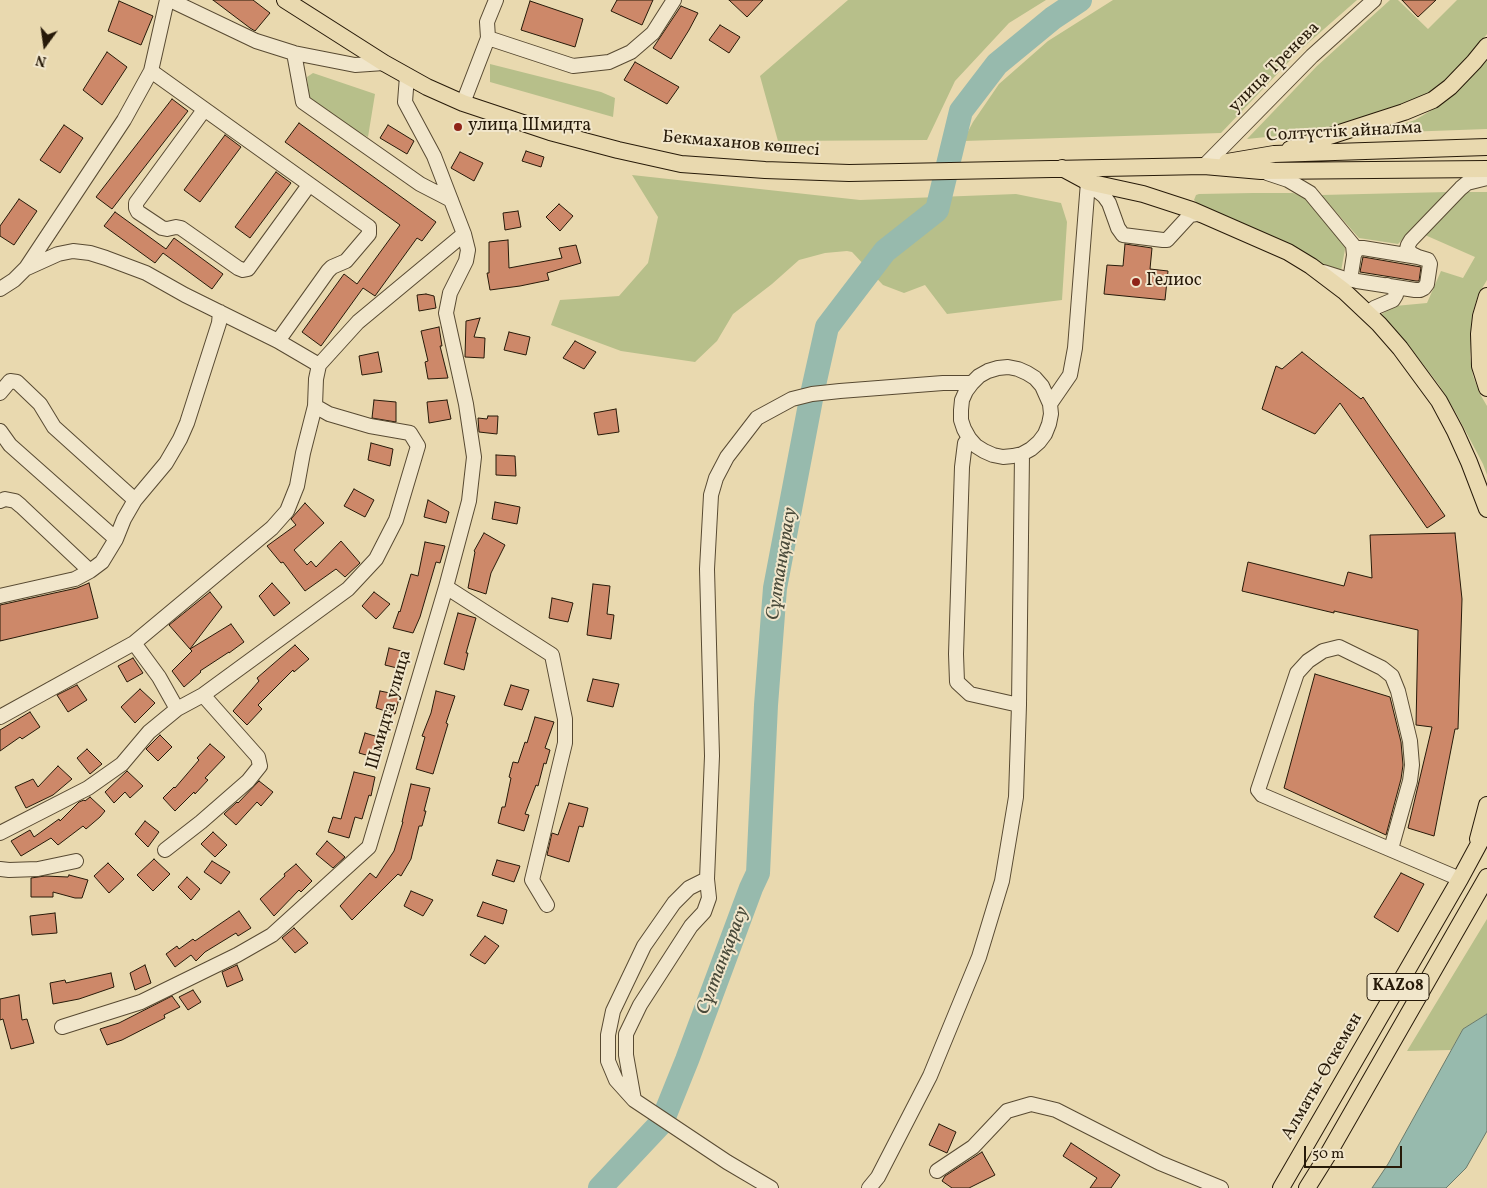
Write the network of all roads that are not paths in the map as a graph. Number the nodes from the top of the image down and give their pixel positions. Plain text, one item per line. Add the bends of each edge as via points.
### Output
1 (168, 0) edge
2 (285, 0) edge
3 (496, 0) edge
4 (674, 0) edge
5 (1374, 0) edge
6 (488, 38) junction
7 (1487, 46) edge
8 (294, 53) junction
9 (384, 64) junction
10 (151, 71) junction
11 (407, 76) junction
12 (463, 103) junction
13 (204, 110) junction
14 (1487, 147) edge
15 (1274, 154) junction
16 (1204, 166) junction
17 (1487, 169) edge
18 (1261, 171) junction
19 (1090, 175) junction
20 (1487, 178) edge
21 (309, 185) junction
22 (451, 200) junction
23 (1204, 215) junction
24 (464, 234) junction
25 (1354, 255) junction
26 (1418, 257) junction
27 (1311, 266) junction
28 (26, 268) junction
29 (1357, 281) junction
30 (1387, 286) junction
31 (0, 289) edge
32 (1487, 296) edge
33 (220, 312) junction
34 (1375, 320) junction
35 (278, 342) junction
36 (319, 365) junction
37 (972, 383) junction
38 (1487, 388) edge
39 (0, 393) edge
40 (1050, 404) junction
41 (314, 406) junction
42 (0, 431) edge
43 (969, 438) junction
44 (1022, 454) junction
45 (135, 500) junction
46 (0, 501) edge
47 (1487, 509) edge
48 (116, 539) junction
49 (90, 572) junction
50 (446, 587) junction
51 (0, 596) edge
52 (134, 643) junction
53 (203, 695) junction
54 (1019, 705) junction
55 (177, 709) junction
56 (0, 717) edge
57 (1487, 805) edge
58 (1487, 829) edge
59 (0, 833) edge
60 (1391, 849) junction
61 (166, 850) dead end
62 (76, 861) dead end
63 (0, 869) edge
64 (1487, 877) edge
65 (707, 879) junction
66 (1460, 879) junction
67 (546, 905) dead end
68 (62, 1028) dead end
69 (634, 1100) junction
70 (937, 1171) dead end
71 (771, 1188) edge
72 (869, 1188) edge
73 (1221, 1188) edge
74 (1281, 1188) edge
75 (1307, 1188) edge

1 - 8 street via 256,41
1 - 10 street
2 - 9 main road, Бекмаханов көшесі
3 - 6 street via 487,22
4 - 6 street via 652,32 631,52 609,62 573,66
5 - 16 street, улица Тренева via 1312,56
6 - 12 street
7 - 15 main road via 1450,87 1433,100
8 - 9 street via 355,65
8 - 22 street via 303,102 420,184
9 - 11 main road, Бекмаханов көшесі
10 - 13 street
10 - 28 street via 124,120
11 - 12 main road, Бекмаханов көшесі
11 - 22 street via 405,102 434,156
12 - 19 main road, Бекмаханов көшесі via 559,134 680,164 849,173 1062,168
13 - 21 street
13 - 21 street via 136,204 138,212 162,228 181,228 243,270 248,269
14 - 15 main road, Солтүстік айналма
15 - 16 main road, Солтүстік айналма
16 - 18 main road, Солтүстік айналма
16 - 19 main road, Солтүстік айналма
17 - 18 main road, Солтүстік айналма
18 - 25 street via 1288,180 1310,194 1353,244
19 - 23 main road
19 - 23 street via 1109,203 1123,236 1167,240 1190,215
19 - 40 street via 1075,348 1070,375
20 - 26 street via 1467,183 1411,240 1407,249
21 - 35 street via 369,227 369,234 346,261 328,271
22 - 24 street
23 - 27 main road via 1288,252
24 - 36 street via 358,322
24 - 50 street, Шмидта улица via 468,250 466,261 450,293 446,313 474,457 469,501
25 - 26 street via 1363,248
25 - 29 street via 1351,276
26 - 30 street via 1430,264 1424,288
27 - 29 street via 1333,276
27 - 34 main road
28 - 31 street
28 - 33 street via 58,254 73,251 90,253 146,273
29 - 30 street
30 - 34 street via 1395,289 1396,295 1393,300 1374,308
32 - 38 main road via 1479,342 1480,366
33 - 35 street
33 - 45 street via 180,439
34 - 47 main road via 1439,401 1470,462
35 - 36 street
36 - 41 street
37 - 40 street via 988,371 1018,369 1035,378
37 - 43 street via 962,400 961,410 961,420
37 - 65 street via 840,391 792,399 757,418 727,457 711,495 708,559 712,756
39 - 45 street via 10,381 17,382 40,404 54,427
40 - 44 street via 1051,414 1045,434
41 - 52 street via 297,486 286,511 272,528
41 - 53 street via 328,414 370,426 410,433 418,446 396,520 376,559 348,589
42 - 48 street via 10,445
43 - 44 street via 993,455 1008,457
43 - 54 street via 965,443 962,466 957,682 970,694
44 - 54 street
45 - 48 street
46 - 49 street via 15,501
48 - 49 street via 102,562
49 - 51 street via 75,579
50 - 67 street via 552,655 565,719 564,743 532,880
50 - 68 street, Шмидта улица via 369,847 272,935 141,1002
52 - 55 street
52 - 56 street
53 - 55 street
53 - 61 street via 258,757 260,766 248,781
54 - 72 street via 1016,797 1002,881 979,957 930,1076 878,1177
55 - 59 street via 149,732 122,764 88,788
57 - 66 main road via 1481,829
58 - 66 main road, Алматы-Өскемен / KAZ08
60 - 60 street via 1262,795 1258,790 1297,673 1323,651 1339,647 1382,668 1392,676 1398,691 1412,765
60 - 66 street
62 - 63 street via 38,869
64 - 75 main road, KAZ08
65 - 69 street via 709,898 704,912 691,926 645,997 626,1034 626,1055
65 - 69 street via 689,888 674,903 644,946 613,1012 608,1035 608,1061 616,1080
66 - 74 main road, Алматы-Өскемен / KAZ08
69 - 71 street
70 - 73 street via 973,1147 1007,1111 1031,1104 1056,1110 1160,1163

